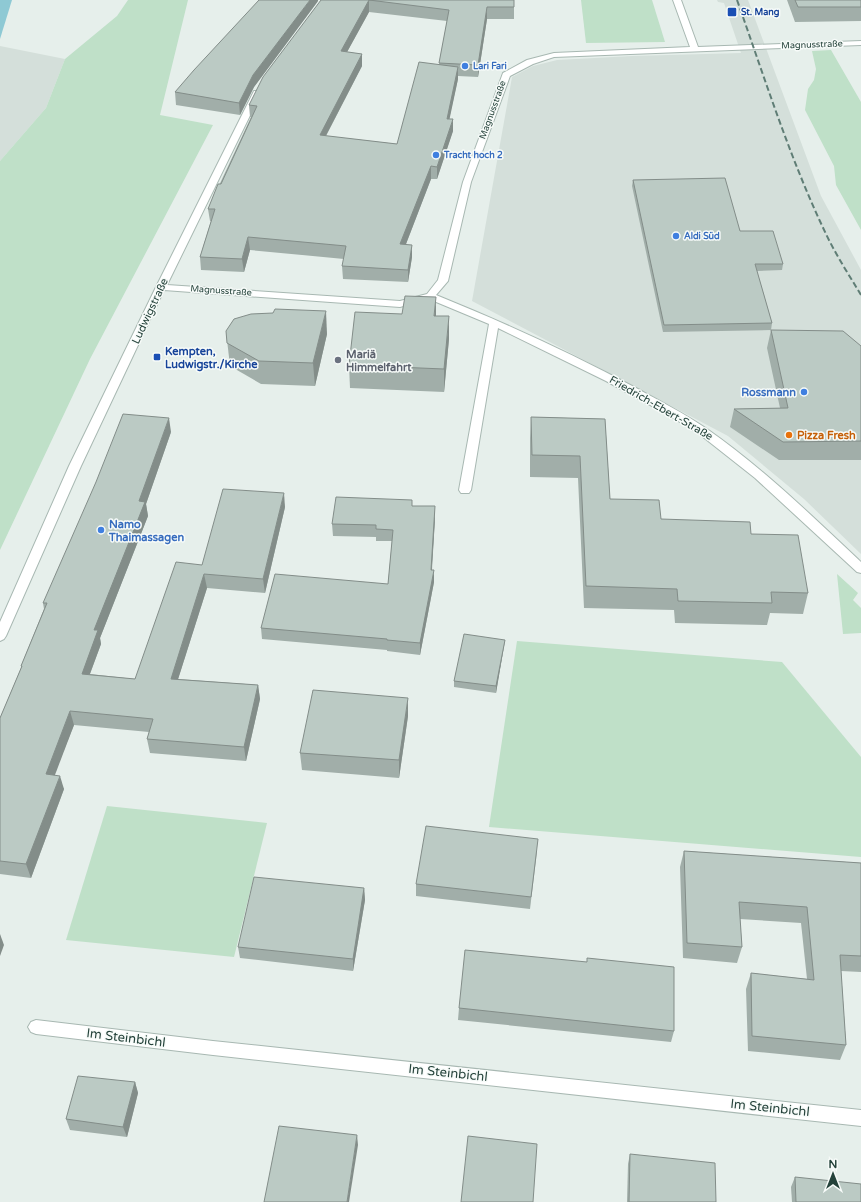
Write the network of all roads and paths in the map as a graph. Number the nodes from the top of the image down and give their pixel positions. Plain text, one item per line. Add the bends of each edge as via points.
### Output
1 (677, 0) edge
2 (861, 43) edge
3 (694, 50) junction
4 (264, 82) edge
5 (161, 287) junction
6 (430, 296) junction
7 (494, 322) junction
8 (465, 490) dead end
9 (861, 569) edge
10 (0, 636) edge
11 (36, 1027) dead end
12 (861, 1118) edge

1 - 3 street
2 - 3 street, Magnusstraße
3 - 6 street, Magnusstraße via 554,55 530,62 506,75 467,182 443,281
4 - 5 street, Ludwigstraße
5 - 6 street, Magnusstraße via 400,304
5 - 10 street, Ludwigstraße via 75,466
6 - 7 street, Friedrich-Ebert-Straße
7 - 8 street
7 - 9 street, Friedrich-Ebert-Straße via 588,366 702,430 793,506
11 - 12 street, Im Steinbichl

